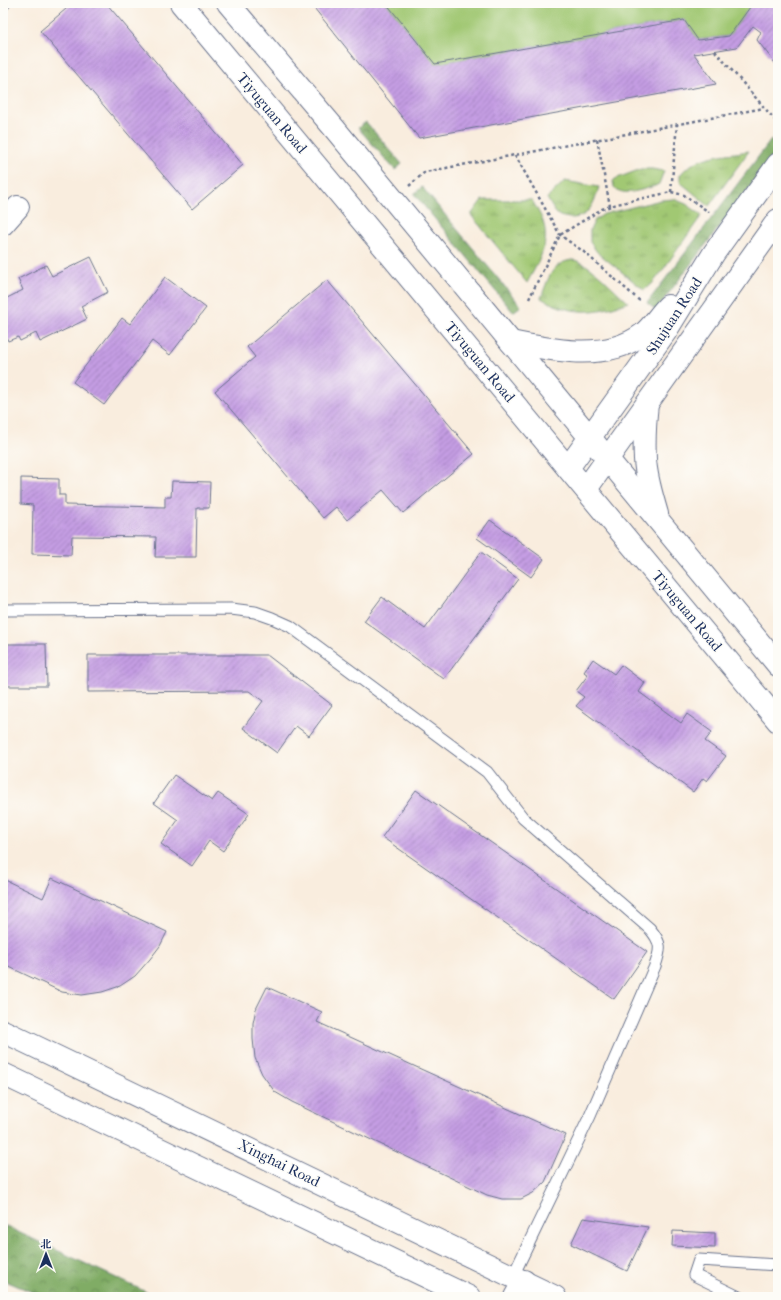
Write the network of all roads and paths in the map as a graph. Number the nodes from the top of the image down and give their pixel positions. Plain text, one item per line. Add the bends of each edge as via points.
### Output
1 (181, 3) edge
2 (228, 3) edge
3 (714, 51) dead end
4 (764, 108) junction
5 (776, 121) dead end
6 (677, 124) junction
7 (597, 139) junction
8 (515, 155) junction
9 (778, 164) edge
10 (408, 186) dead end
11 (671, 192) junction
12 (610, 206) junction
13 (18, 207) dead end
14 (709, 212) dead end
15 (778, 220) edge
16 (3, 224) edge
17 (560, 236) junction
18 (689, 293) junction
19 (529, 299) dead end
20 (641, 302) dead end
21 (511, 342) junction
22 (647, 404) junction
23 (590, 437) junction
24 (608, 458) junction
25 (568, 468) junction
26 (586, 489) junction
27 (659, 521) junction
28 (3, 610) edge
29 (778, 665) edge
30 (778, 721) edge
31 (3, 1030) edge
32 (3, 1074) edge
33 (778, 1265) edge
34 (518, 1285) edge
35 (469, 1297) edge
36 (555, 1297) edge
37 (739, 1297) edge

1 - 25 street, Tiyuguan Road
2 - 21 street
3 - 4 path
4 - 5 path
4 - 6 path
6 - 7 path
6 - 11 path
7 - 8 path
7 - 12 path
8 - 10 path via 425,172
8 - 17 path
9 - 18 street, Shujuan Road via 714,253
11 - 12 path
11 - 14 path via 684,195
12 - 17 path via 596,212
13 - 16 street
15 - 22 street, Shujuan Road
17 - 19 path
17 - 20 path via 584,252
18 - 21 street via 667,307 644,333 617,347 571,351
18 - 23 street, Shujuan Road via 666,331
21 - 23 street
22 - 24 street, Shujuan Road
22 - 27 street via 645,460 650,491
23 - 24 street
23 - 25 street, Shujuan Road
24 - 26 street, Shujuan Road
24 - 27 street
25 - 26 street, Tiyuguan Road
26 - 30 street, Tiyuguan Road
27 - 29 street
28 - 34 lane via 231,609 255,612 290,626 487,772 523,818 657,936 660,953 655,966
31 - 34 street, Xinghai Road
32 - 35 street
33 - 37 lane via 699,1260 694,1275
34 - 36 street, Xinghai Road

